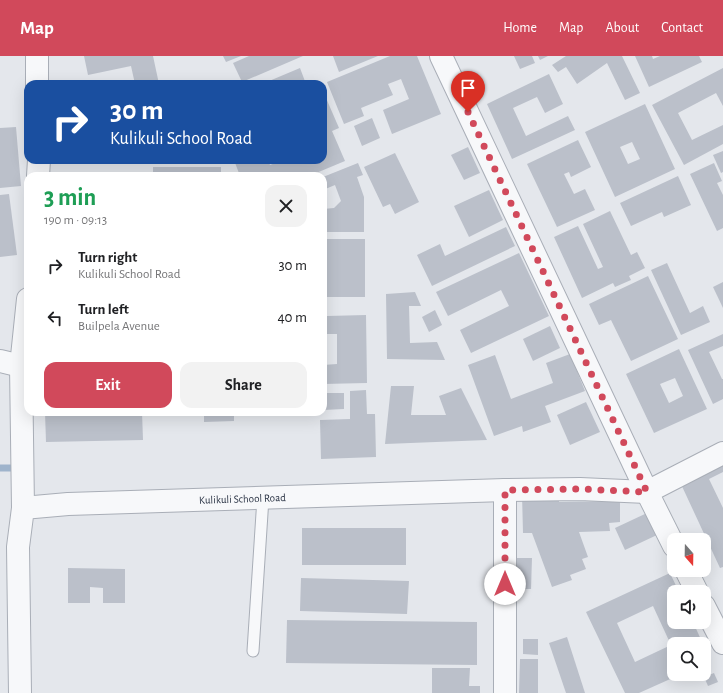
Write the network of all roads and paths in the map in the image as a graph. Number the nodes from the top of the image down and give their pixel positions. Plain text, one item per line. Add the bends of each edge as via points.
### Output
1 (36, 56) edge
2 (441, 56) edge
3 (37, 80) edge
4 (24, 337) edge
5 (0, 361) edge
6 (21, 366) junction
7 (723, 453) edge
8 (505, 490) junction
9 (647, 492) junction
10 (263, 498) junction
11 (23, 508) junction
12 (668, 533) edge
13 (711, 620) edge
14 (723, 644) edge
15 (253, 651) dead end
16 (20, 693) edge
17 (505, 693) edge

1 - 3 street
2 - 9 street
4 - 6 street
5 - 6 street
6 - 11 street
7 - 9 street
8 - 9 street, Kulikuli School Road via 580,489
8 - 10 street, Kulikuli School Road
8 - 17 street
9 - 12 street
10 - 11 street, Kulikuli School Road via 68,504
10 - 15 lane
11 - 16 street via 18,547
13 - 14 street

